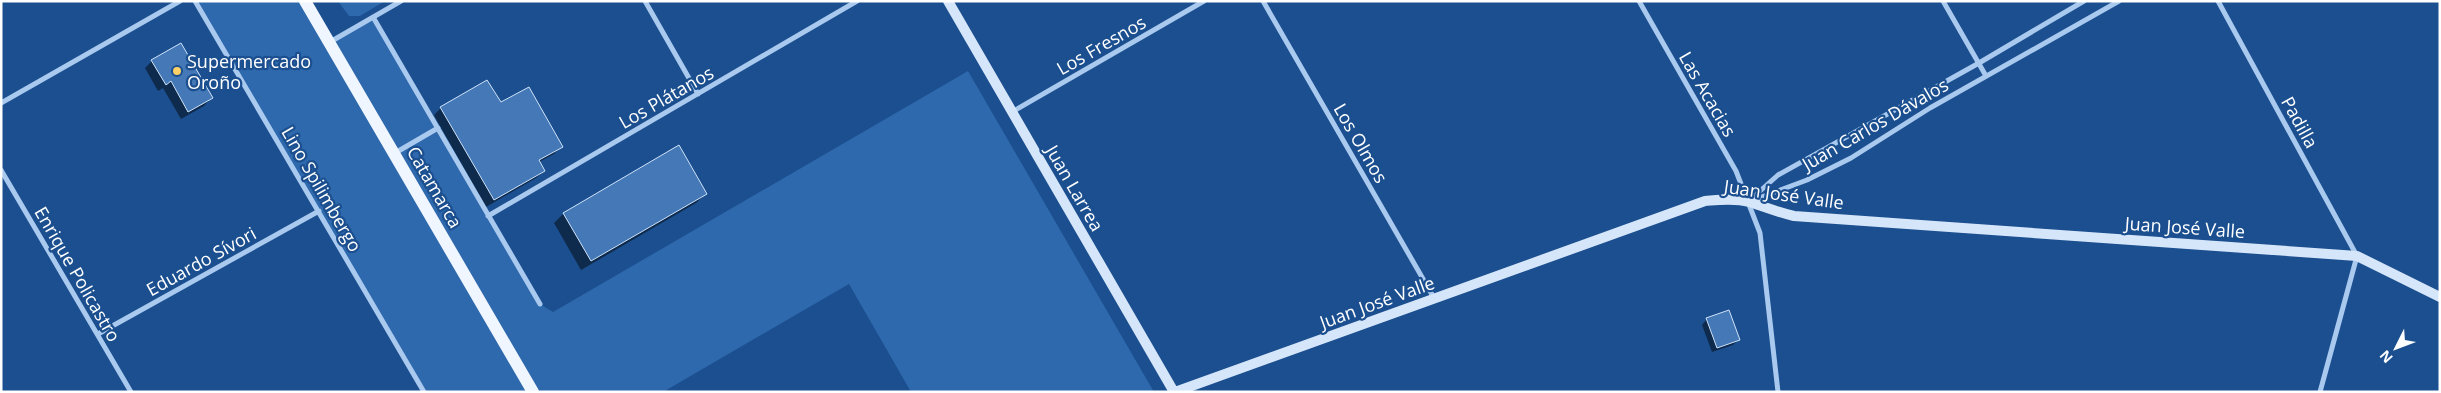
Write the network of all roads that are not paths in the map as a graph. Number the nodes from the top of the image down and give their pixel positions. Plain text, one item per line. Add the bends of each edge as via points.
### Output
1 (180, 1) edge
2 (195, 1) edge
3 (305, 1) edge
4 (401, 1) edge
5 (645, 1) edge
6 (858, 1) edge
7 (948, 1) edge
8 (1204, 1) edge
9 (1263, 1) edge
10 (1639, 1) edge
11 (1943, 1) edge
12 (2084, 1) edge
13 (2119, 1) edge
14 (2218, 1) edge
15 (373, 17) junction
16 (330, 42) junction
17 (1979, 63) junction
18 (1986, 76) junction
19 (698, 94) junction
20 (1, 104) edge
21 (1012, 112) junction
22 (438, 128) junction
23 (395, 153) junction
24 (1, 170) edge
25 (1748, 202) junction
26 (319, 211) junction
27 (488, 216) junction
28 (2358, 256) junction
29 (2440, 297) edge
30 (1435, 299) junction
31 (540, 304) dead end
32 (98, 334) junction
33 (131, 392) edge
34 (424, 392) edge
35 (533, 392) edge
36 (1174, 392) edge
37 (1778, 392) edge
38 (2320, 392) edge

1 - 20 street
2 - 26 street, Lino Spilimbergo
3 - 16 main road, Catamarca
4 - 15 street
5 - 19 street
6 - 19 street, Los Plátanos
7 - 21 street, Juan Larrea
8 - 21 street, Los Fresnos
9 - 30 street, Los Olmos
10 - 25 street, Las Acacias via 1736,171
11 - 17 street
12 - 17 street, Juan Carlos Dávalos
13 - 18 street, Juan Carlos Dávalos
14 - 28 street, Padilla
15 - 16 street
15 - 22 street
16 - 23 main road, Catamarca
17 - 18 street
17 - 25 street, Juan Carlos Dávalos via 1778,174
18 - 25 street, Juan Carlos Dávalos via 1851,158 1807,180
19 - 27 street, Los Plátanos
21 - 36 street, Juan Larrea
22 - 23 street
22 - 27 street
23 - 35 main road, Catamarca
24 - 32 street, Enrique Policastro
25 - 28 street, Juan José Valle via 1794,216
25 - 30 street, Juan José Valle via 1705,201
25 - 37 street, Las Acacias via 1760,233
26 - 32 street, Eduardo Sívori
26 - 34 street, Lino Spilimbergo
27 - 31 street
28 - 29 street, Juan José Valle
28 - 38 street
30 - 36 street, Juan José Valle
32 - 33 street, Enrique Policastro

